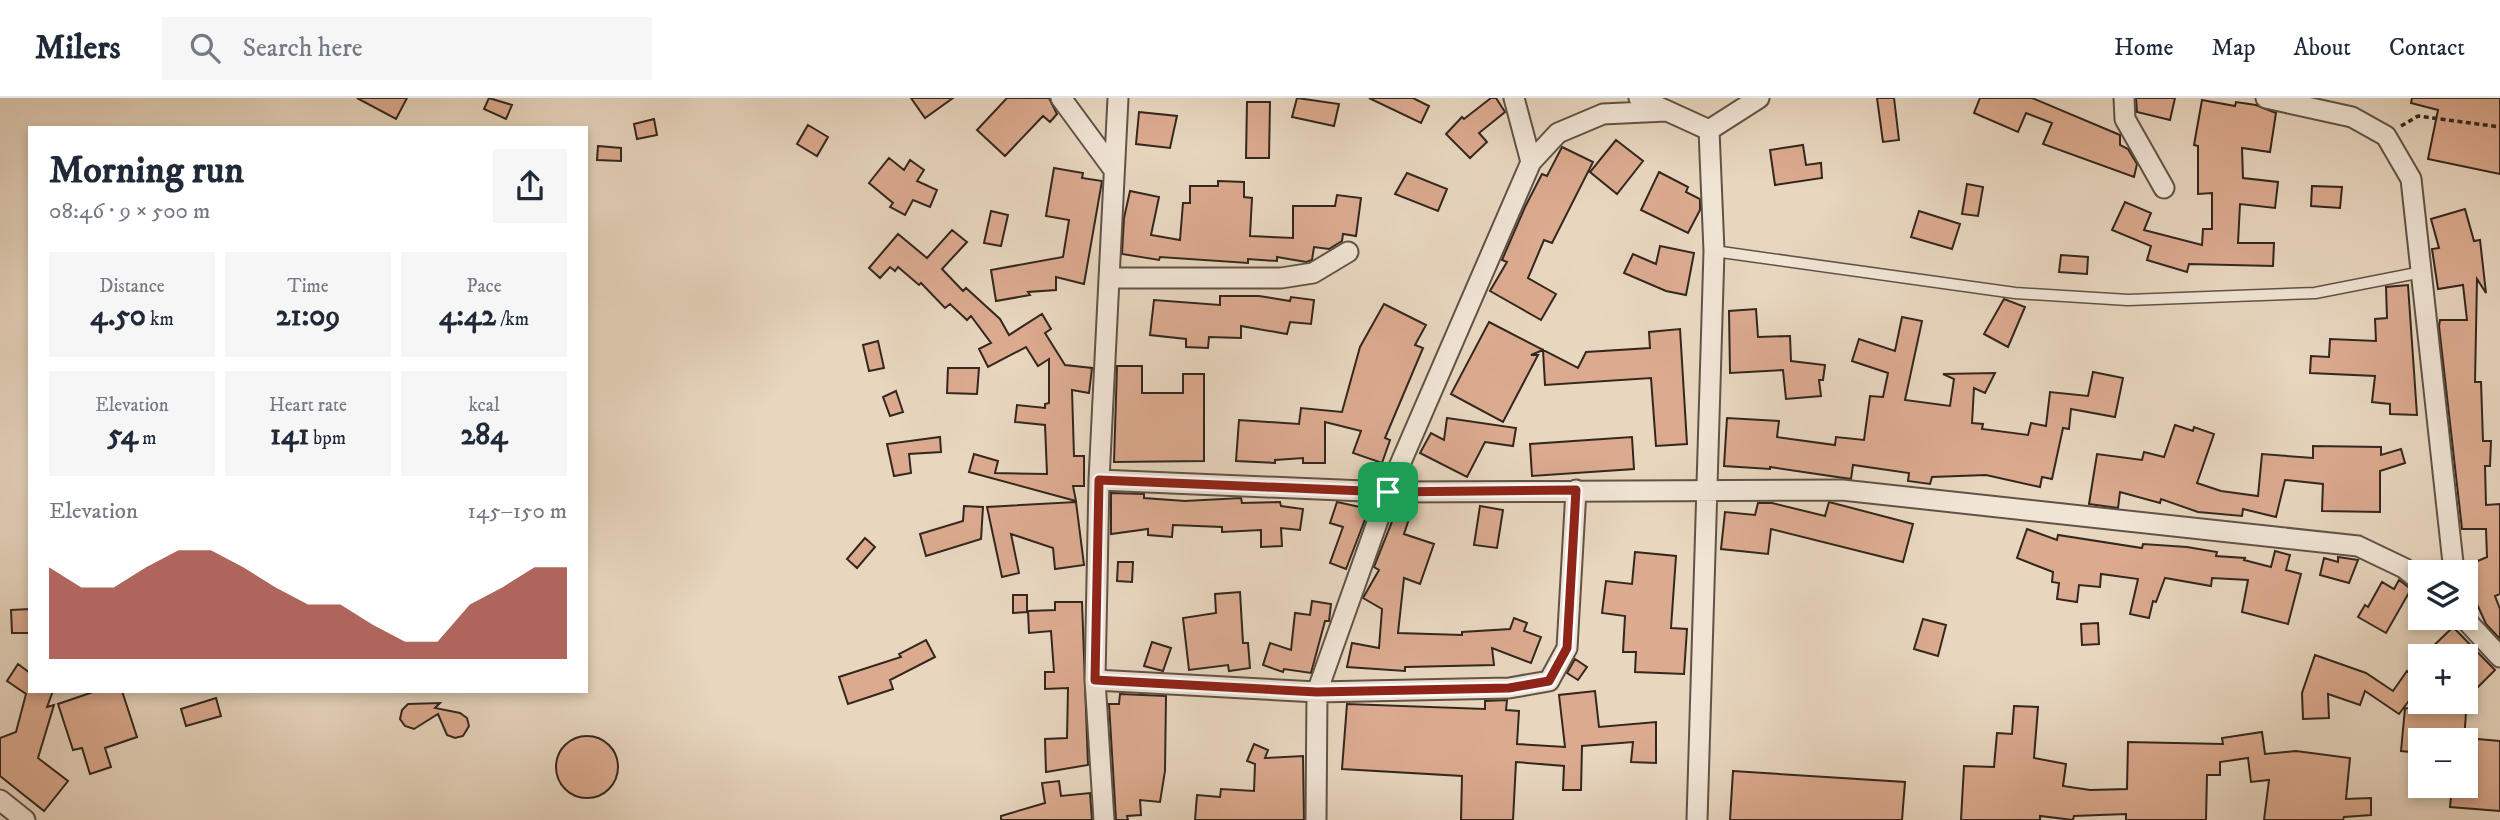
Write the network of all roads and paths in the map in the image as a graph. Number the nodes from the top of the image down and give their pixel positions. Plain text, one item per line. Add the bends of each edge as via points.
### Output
1 (1061, 98) edge
2 (1118, 98) edge
3 (1514, 98) edge
4 (1639, 98) edge
5 (1759, 98) edge
6 (2124, 98) edge
7 (2266, 98) edge
8 (1666, 111) junction
9 (2500, 127) edge
10 (1709, 130) junction
11 (2386, 136) junction
12 (1531, 162) junction
13 (1114, 170) junction
14 (2164, 188) dead end
15 (1714, 251) junction
16 (1348, 252) dead end
17 (2422, 272) junction
18 (1110, 278) junction
19 (1099, 480) junction
20 (1707, 488) junction
21 (1576, 490) junction
22 (1388, 492) junction
23 (2453, 560) edge
24 (2408, 571) edge
25 (2475, 630) edge
26 (2500, 657) edge
27 (1095, 680) junction
28 (1317, 692) junction
29 (0, 800) edge
30 (25, 820) edge
31 (1104, 820) edge
32 (1316, 820) edge
33 (1697, 820) edge

1 - 13 street
2 - 13 street
3 - 12 street
4 - 8 street
5 - 10 street
6 - 14 street via 2125,119
7 - 11 street via 2352,117
8 - 10 street
8 - 12 street via 1603,114 1558,133
9 - 11 path via 2418,116
10 - 15 street
11 - 17 street via 2411,179
12 - 22 street
13 - 18 street
15 - 17 lane via 2015,293 2128,300 2315,293
15 - 20 street
16 - 18 street via 1313,273 1281,278
17 - 23 street
18 - 19 street
19 - 22 street
19 - 27 street
20 - 21 street
20 - 24 street via 1842,490 2358,546
20 - 33 street
21 - 22 street
21 - 28 street via 1567,648 1549,681 1509,688
22 - 28 street
25 - 26 street
27 - 28 street
27 - 31 street
28 - 32 street
29 - 30 street

